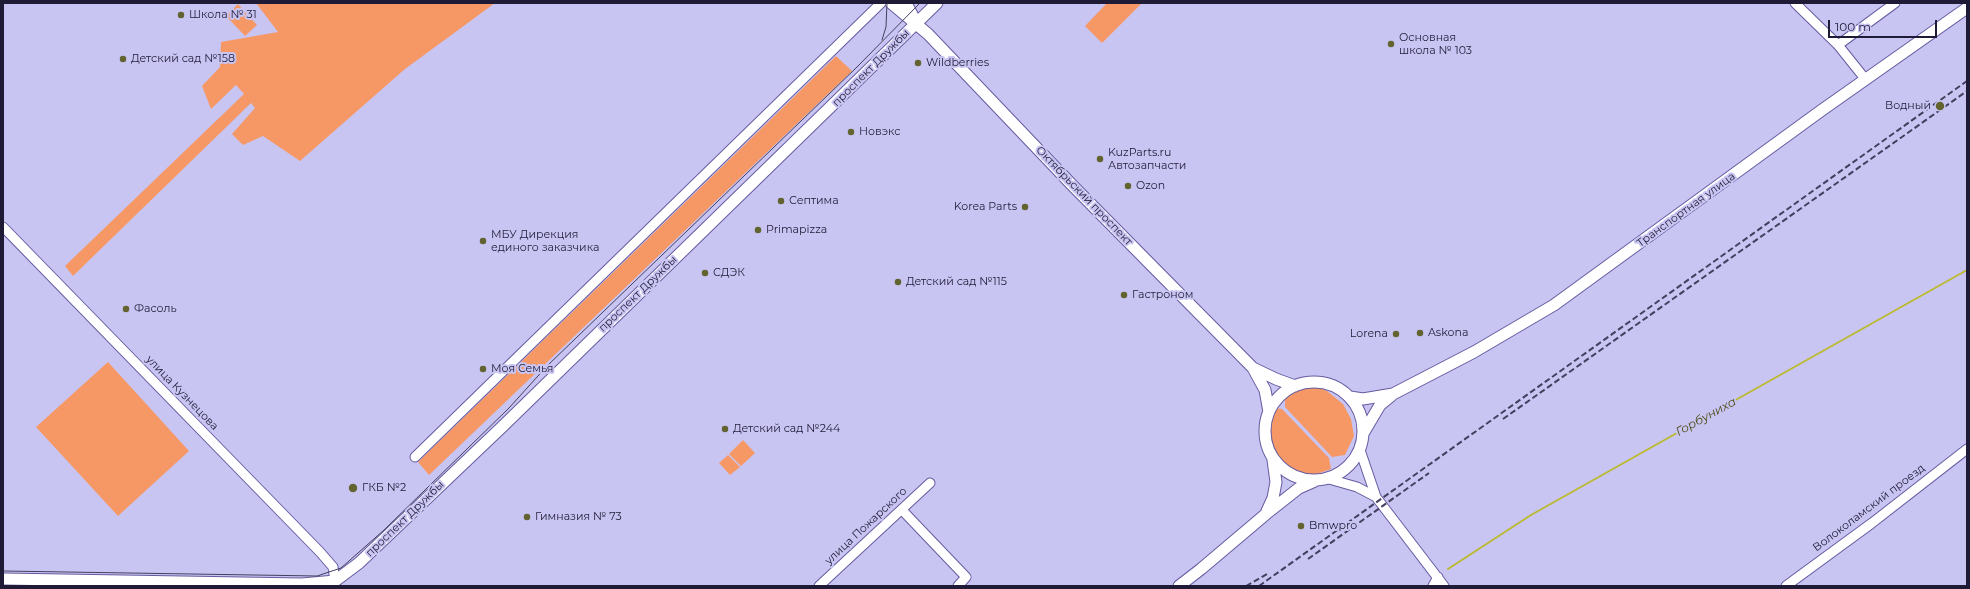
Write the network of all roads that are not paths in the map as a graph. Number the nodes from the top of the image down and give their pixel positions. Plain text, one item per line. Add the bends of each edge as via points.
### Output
1 (881, 3) edge
2 (891, 3) edge
3 (906, 3) edge
4 (937, 3) edge
5 (1795, 3) edge
6 (1895, 3) edge
7 (1967, 8) edge
8 (917, 23) junction
9 (1838, 45) junction
10 (1866, 80) junction
11 (3, 227) edge
12 (1253, 368) junction
13 (1295, 386) junction
14 (1393, 394) junction
15 (1350, 397) junction
16 (1269, 412) junction
17 (1364, 432) junction
18 (1967, 449) edge
19 (1360, 450) junction
20 (415, 458) dead end
21 (1273, 460) junction
22 (1329, 479) junction
23 (1315, 481) junction
24 (930, 483) dead end
25 (1376, 497) junction
26 (902, 510) junction
27 (1266, 514) junction
28 (1438, 577) junction
29 (3, 579) edge
30 (335, 580) junction
31 (819, 586) edge
32 (958, 586) edge
33 (1179, 586) edge
34 (1433, 586) edge
35 (1444, 586) edge
36 (1786, 586) edge

1 - 20 street
2 - 8 main road, Октябрьский проспект
3 - 8 main road, Октябрьский проспект
4 - 8 main road, проспект Дружбы
5 - 9 street
6 - 9 street
7 - 10 main road, Транспортная улица
8 - 12 main road, Октябрьский проспект
8 - 30 main road, проспект Дружбы via 508,421 359,563
9 - 10 street
10 - 14 main road, Транспортная улица via 1554,305 1474,352
11 - 30 street, улица Кузнецова via 320,552 333,567
12 - 13 main road, Октябрьский проспект
12 - 16 main road, Октябрьский проспект via 1265,390
13 - 15 main road via 1310,382 1324,383 1338,388
13 - 16 main road via 1284,392
14 - 15 main road, Транспортная улица via 1364,399
14 - 17 main road, Транспортная улица via 1380,405
15 - 17 main road via 1358,407
16 - 21 main road via 1265,433 1266,445
17 - 19 main road
18 - 36 street, Волоколамский проезд
19 - 22 main road via 1353,463
19 - 25 street
21 - 23 main road via 1299,479
21 - 27 main road via 1276,482 1274,498
22 - 23 main road
22 - 25 street via 1357,487
23 - 27 main road via 1299,488
24 - 26 street, улица Пожарского
25 - 28 street
26 - 31 street, улица Пожарского
26 - 32 street via 966,577
27 - 33 main road
28 - 34 street
28 - 35 street
29 - 30 main road via 302,584

